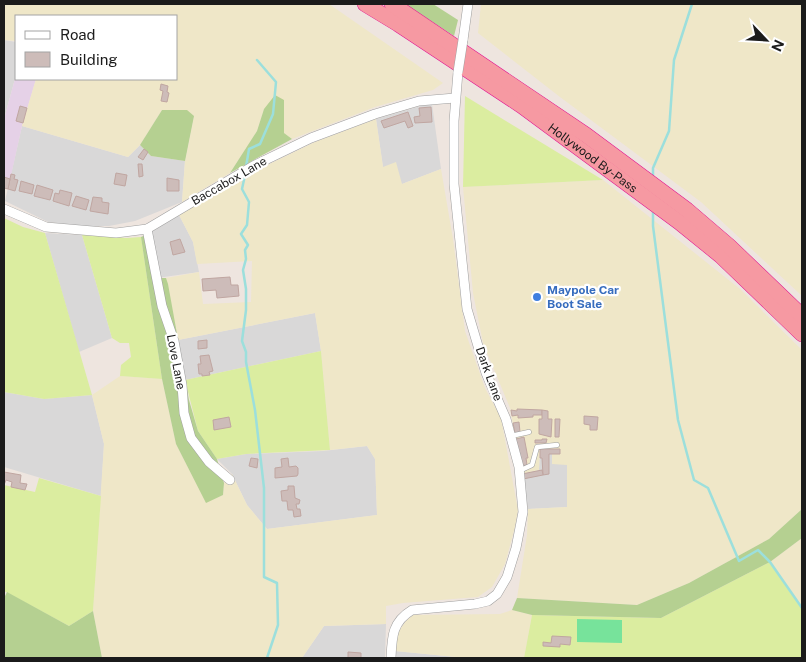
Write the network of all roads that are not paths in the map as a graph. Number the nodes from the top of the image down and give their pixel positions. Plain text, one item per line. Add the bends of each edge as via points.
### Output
1 (365, 4) edge
2 (392, 4) edge
3 (468, 4) edge
4 (455, 98) junction
5 (4, 209) edge
6 (148, 229) junction
7 (802, 316) edge
8 (802, 334) edge
9 (529, 432) dead end
10 (511, 436) junction
11 (557, 445) dead end
12 (519, 471) junction
13 (230, 480) dead end
14 (391, 658) edge

1 - 8 highway, Hollywood By-Pass via 522,106 672,216 721,256
2 - 7 highway, Hollywood By-Pass via 570,124 680,205 729,246
3 - 4 street, Dark Lane, bridge
4 - 6 street, Baccabox Lane via 419,101 311,138 253,166
4 - 10 street, Dark Lane via 454,184 467,309 486,373
5 - 6 street, Baccabox Lane via 46,227 116,233
6 - 13 street, Love Lane via 162,306 174,341 184,414 191,438 209,462
9 - 10 lane
10 - 12 street, Dark Lane
11 - 12 lane via 537,447 532,465
12 - 14 street, Dark Lane via 523,512 507,577 497,594 488,601 475,604 412,610 402,615 393,634

